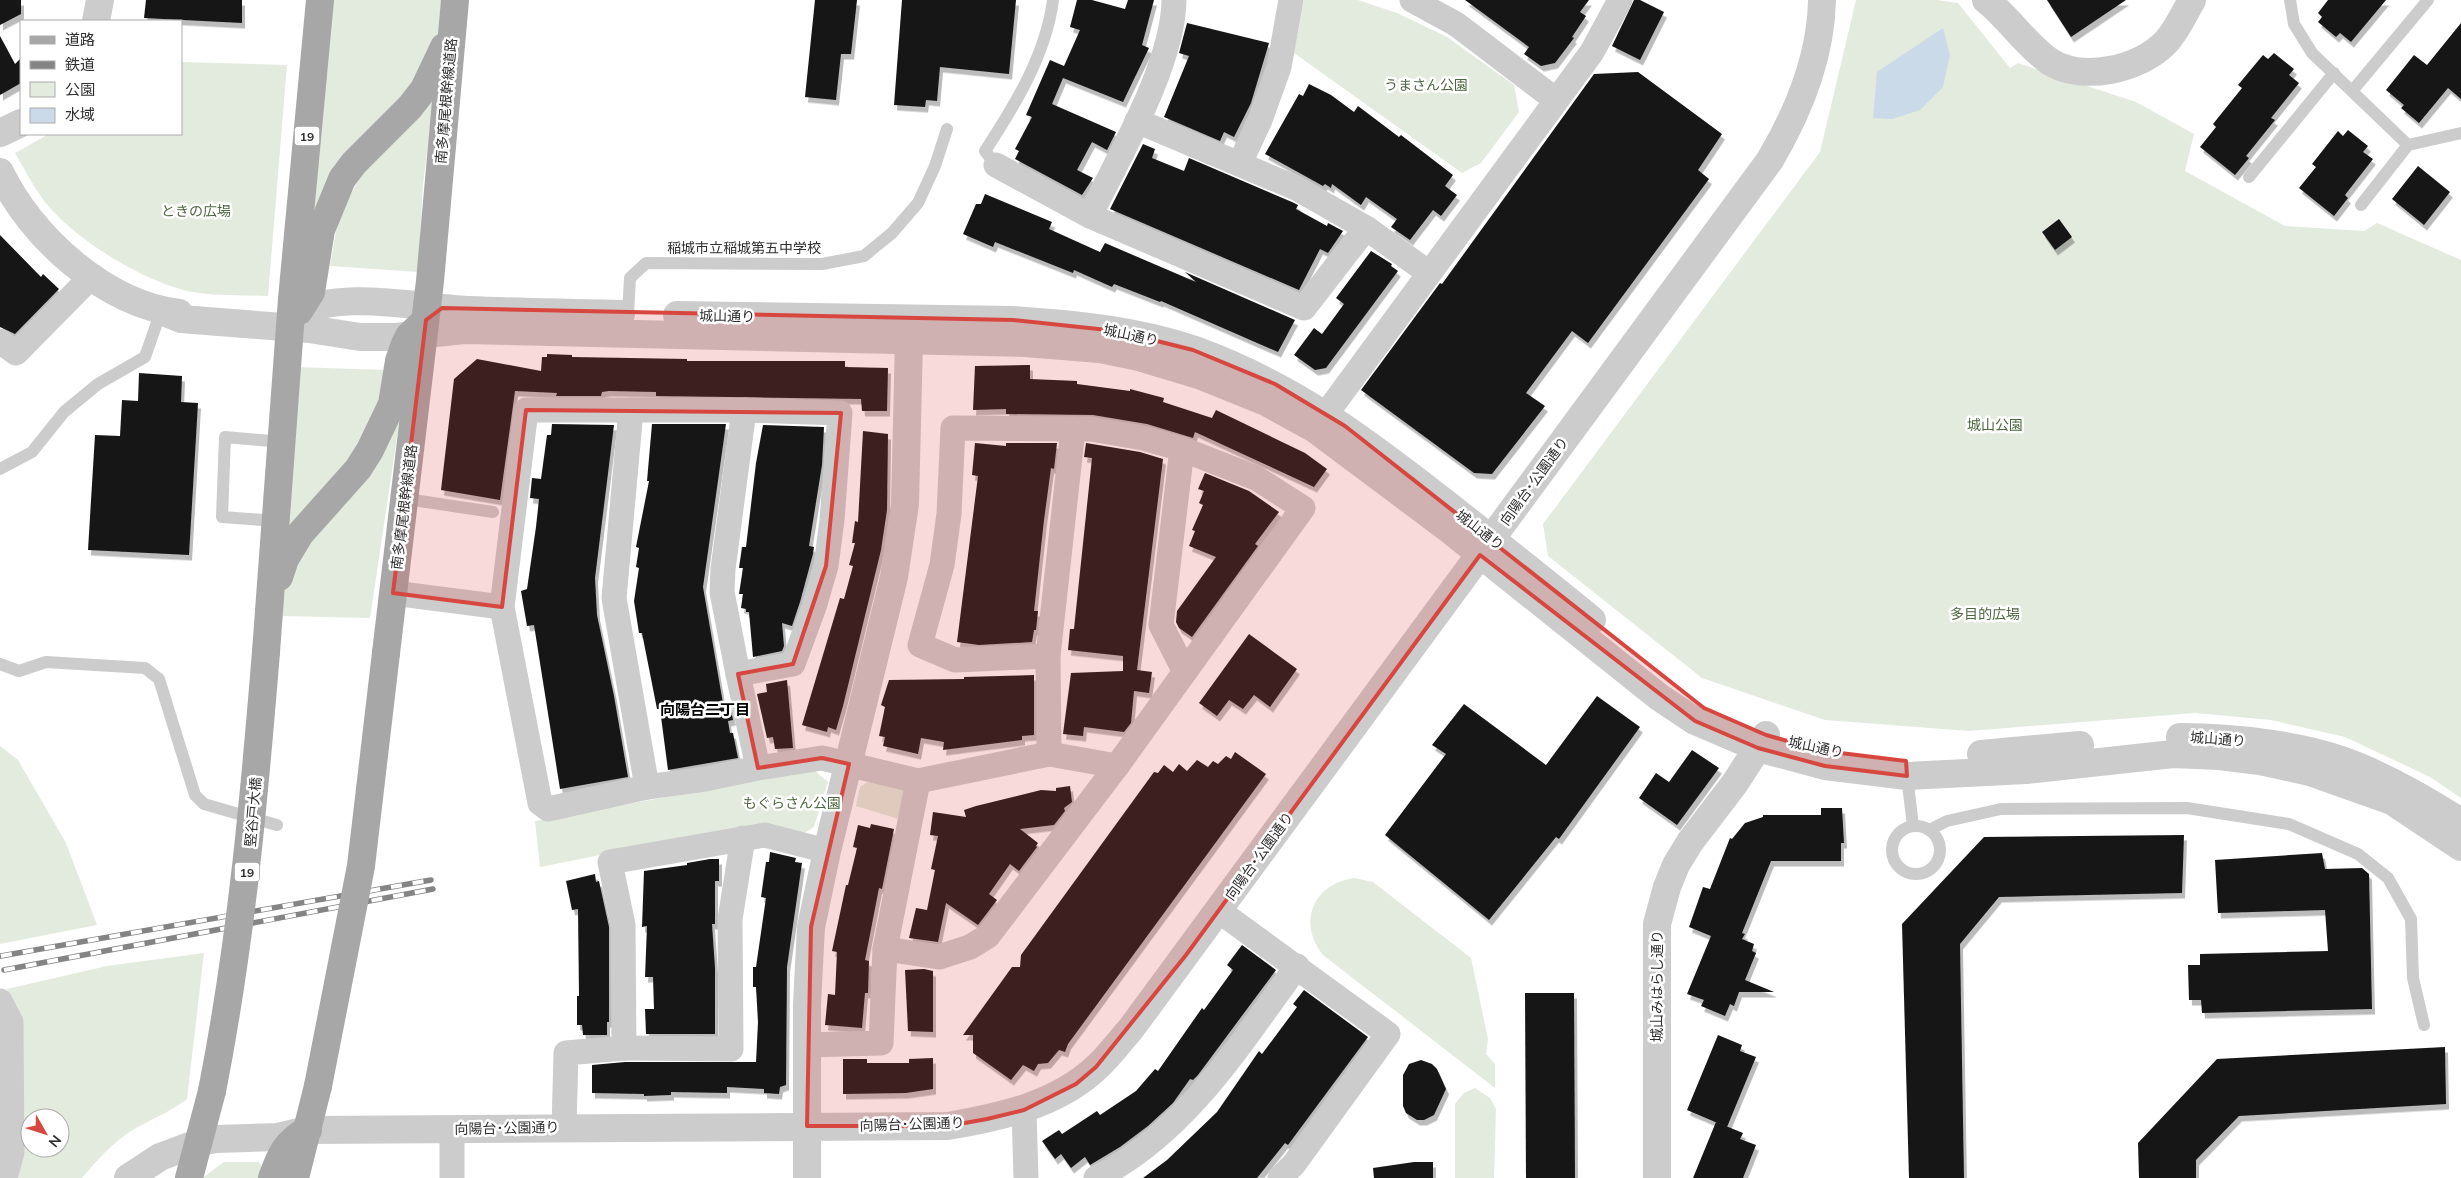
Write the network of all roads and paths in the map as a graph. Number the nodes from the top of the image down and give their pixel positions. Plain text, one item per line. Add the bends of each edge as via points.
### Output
1 (100, 0) edge
2 (320, 0) edge
3 (1053, 0) edge
4 (1174, 0) edge
5 (1292, 0) edge
6 (1412, 0) edge
7 (1822, 0) edge
8 (1986, 0) edge
9 (2192, 0) edge
10 (2290, 0) edge
11 (2428, 0) edge
12 (1617, 2) edge
13 (454, 8) edge
14 (96, 20) edge
15 (2334, 73) junction
16 (2353, 90) junction
17 (1556, 100) junction
18 (1137, 121) junction
19 (20, 124) edge
20 (947, 129) dead end
21 (0, 133) edge
22 (2461, 133) edge
23 (2408, 145) junction
24 (1240, 163) junction
25 (996, 165) joint
26 (0, 172) edge
27 (2249, 177) dead end
28 (2361, 206) dead end
29 (1090, 216) junction
30 (1366, 228) junction
31 (1429, 273) junction
32 (92, 276) junction
33 (305, 310) junction
34 (161, 311) junction
35 (628, 314) junction
36 (427, 320) junction
37 (580, 332) junction
38 (909, 340) junction
39 (0, 341) edge
40 (631, 410) junction
41 (744, 410) junction
42 (1321, 422) junction
43 (1073, 429) junction
44 (281, 442) junction
45 (1182, 449) junction
46 (0, 468) edge
47 (406, 499) junction
48 (493, 512) dead end
49 (276, 521) junction
50 (1486, 547) junction
51 (393, 593) junction
52 (270, 605) junction
53 (502, 607) junction
54 (1048, 656) junction
55 (0, 664) edge
56 (1185, 672) junction
57 (738, 674) junction
58 (1762, 741) junction
59 (1050, 754) junction
60 (849, 764) junction
61 (1116, 766) junction
62 (758, 768) junction
63 (1907, 769) junction
64 (918, 781) junction
65 (647, 787) junction
66 (2461, 822) edge
67 (277, 825) dead end
68 (1913, 826) junction
69 (1929, 830) junction
70 (743, 838) junction
71 (2461, 846) edge
72 (826, 851) junction
73 (1219, 910) junction
74 (885, 950) junction
75 (1297, 966) junction
76 (0, 1001) edge
77 (2424, 1025) dead end
78 (807, 1045) junction
79 (624, 1048) junction
80 (1024, 1110) junction
81 (207, 1116) junction
82 (807, 1126) junction
83 (564, 1128) junction
84 (452, 1129) junction
85 (308, 1130) junction
86 (154, 1152) junction
87 (298, 1168) edge
88 (5, 1178) edge
89 (107, 1178) edge
90 (128, 1178) edge
91 (189, 1178) edge
92 (272, 1178) edge
93 (452, 1178) edge
94 (807, 1178) edge
95 (1026, 1178) edge
96 (1096, 1178) edge
97 (1280, 1178) edge
98 (1657, 1178) edge

1 - 14 street
2 - 33 main road, 19
3 - 25 lane via 1035,63 1011,112 985,151
4 - 18 street via 1164,56
5 - 24 street via 1279,67
6 - 17 street via 1456,24
7 - 50 street, 向陽台･公園通り via 1814,60 1806,87 1797,111 1770,160
8 - 9 street via 2052,62 2098,72 2131,64 2166,42
10 - 15 lane via 2294,24 2312,53
11 - 16 lane
12 - 17 street via 1592,52
13 - 33 main road via 444,50 424,88 410,107 354,162 342,180 321,230
13 - 36 main road, 南多摩尾根幹線道路
15 - 16 lane
15 - 27 lane
16 - 23 lane
17 - 31 street
18 - 24 street
18 - 29 street
19 - 21 street
20 - 35 lane, 稲城市立稲城第五中学校 via 918,203 892,233 864,256 822,264 646,263 630,278
22 - 23 lane
23 - 28 lane
24 - 30 street via 1296,188
25 - 29 street
26 - 32 street via 10,192 46,239
29 - 30 street via 1304,308
30 - 31 street
31 - 42 street
32 - 34 street
32 - 39 street via 16,353
33 - 34 street via 226,318
33 - 34 street via 181,319
33 - 36 street via 354,302
33 - 44 main road, 19 via 286,365
34 - 46 lane via 145,356 98,384 64,412 32,452
35 - 36 street, 城山通り
35 - 42 street, 城山通り via 1065,323 1149,338 1193,350 1275,384
36 - 37 street, 城山通り
36 - 37 street via 473,324 558,324
36 - 47 main road, 南多摩尾根幹線道路
36 - 52 main road via 399,361 396,390 384,427 358,469 312,518 292,545
37 - 38 street, 城山通り
38 - 42 street, 城山通り via 1100,349 1214,381
38 - 60 street via 903,514 894,577
40 - 41 street
40 - 53 street via 526,410
40 - 65 street via 614,598
41 - 57 street via 722,592
41 - 57 street via 840,413 840,420 826,566 793,664
42 - 50 street, 城山通り
43 - 45 street via 1143,438
43 - 54 street
43 - 54 street via 953,428 949,514 942,565 920,645 955,660
44 - 49 main road, 19
44 - 49 lane via 225,437 222,517
45 - 56 street via 1161,625
45 - 56 street via 1256,478 1303,508
47 - 48 lane
47 - 51 main road, 南多摩尾根幹線道路
49 - 52 main road, 19
50 - 58 street, 城山通り via 1659,697 1695,721
50 - 73 street, 向陽台･公園通り
51 - 53 street
51 - 85 main road, 南多摩尾根幹線道路, bridge via 361,866
52 - 81 main road, 竪谷戸大橋 / 19, bridge via 249,856 233,981
53 - 65 street via 540,802 548,809
54 - 59 street
55 - 67 lane via 19,672 46,662 145,668 159,679 195,795 204,804
56 - 61 street
57 - 62 street
58 - 63 street, 城山通り via 1825,766
58 - 98 street, 城山みはらし通り via 1676,865 1657,924
59 - 61 street
59 - 64 street
60 - 62 street via 822,758
60 - 64 street
60 - 72 street
61 - 74 street via 988,936 939,956
62 - 65 street via 705,780
63 - 66 street, 城山通り via 2175,736 2218,737 2267,743 2355,765 2397,784
63 - 68 lane
63 - 71 street, 城山通り via 2026,770 2173,754 2260,761 2310,772 2392,801
64 - 74 street
68 - 69 lane
68 - 69 lane via 1896,837 1892,847 1898,866 1914,874 1931,869 1936,862 1939,844
69 - 77 lane via 1948,821 2001,809 2187,808 2288,824 2358,854 2388,878 2411,919 2413,978
70 - 72 street via 765,835
70 - 79 street via 730,919 731,1049
70 - 79 street via 610,862 623,925
72 - 78 street via 811,927
73 - 75 street
73 - 80 street, 向陽台･公園通り via 1130,1030 1096,1068 1076,1084
74 - 78 street via 881,1044
75 - 96 street via 1250,1031 1173,1125 1143,1150
75 - 97 street via 1388,1034 1294,1164
76 - 88 street via 11,1022 12,1152
78 - 82 street
79 - 83 street via 566,1053
80 - 82 street, 向陽台･公園通り via 948,1126
80 - 95 street
81 - 85 street, 向陽台･公園通り via 218,1123 281,1122
81 - 86 street, 向陽台･公園通り
81 - 91 main road, 19
82 - 83 street, 向陽台･公園通り
82 - 94 street
83 - 84 street, 向陽台･公園通り
84 - 85 street, 向陽台･公園通り
84 - 93 street
85 - 87 main road
85 - 92 main road via 284,1148
86 - 89 street via 114,1170
86 - 90 street

